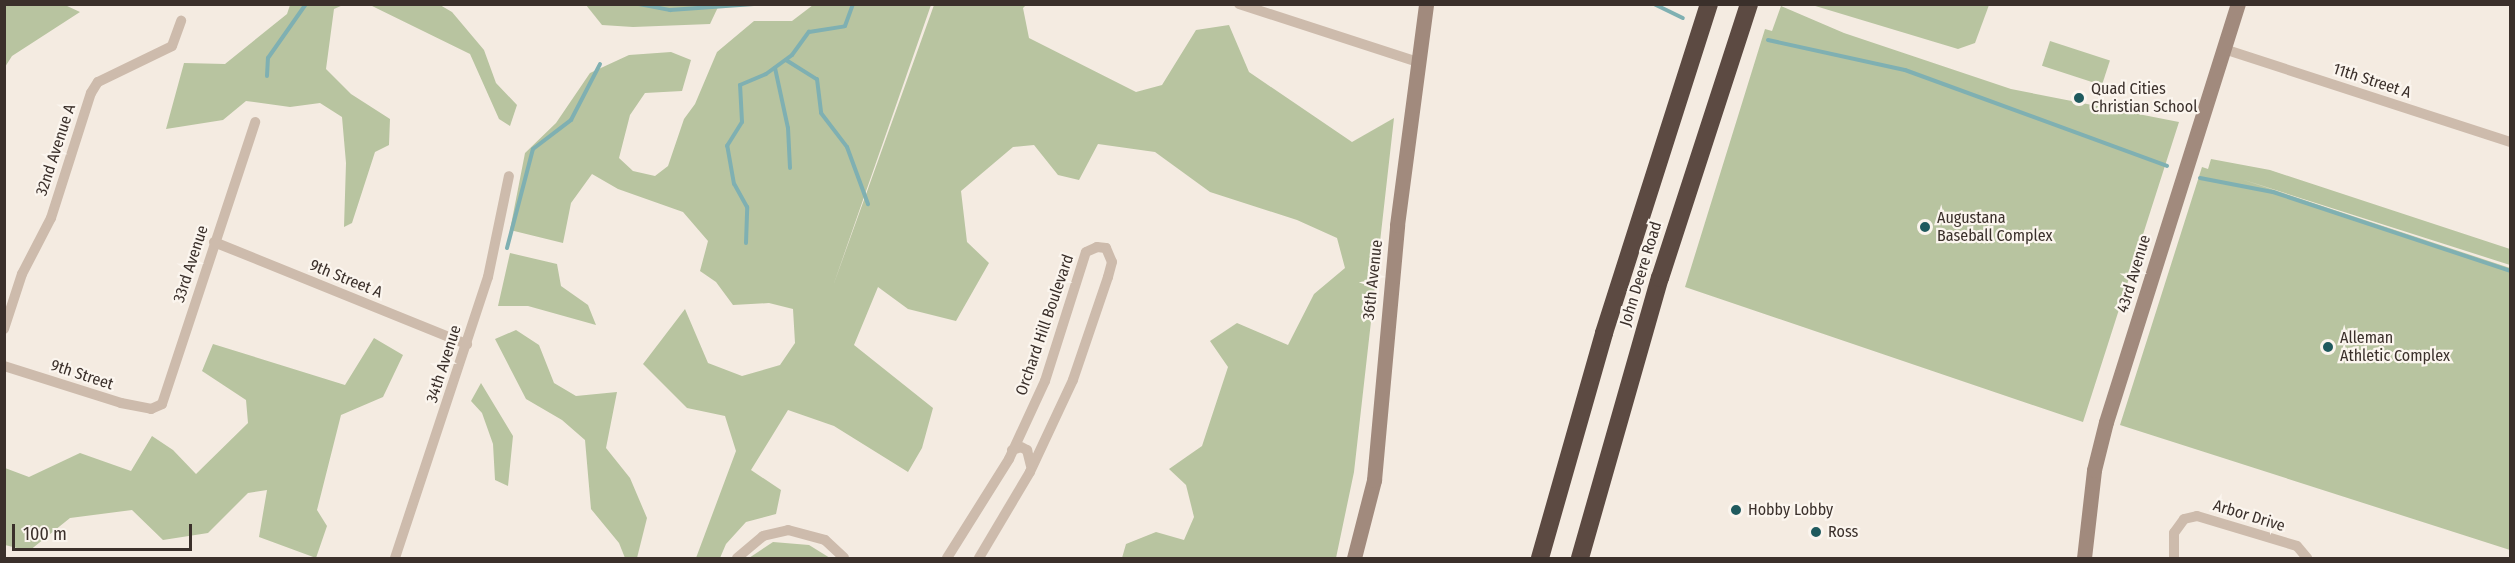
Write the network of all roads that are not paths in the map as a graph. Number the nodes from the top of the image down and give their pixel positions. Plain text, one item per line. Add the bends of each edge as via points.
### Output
1 (1239, 4) edge
2 (1426, 4) edge
3 (1709, 4) edge
4 (1749, 4) edge
5 (2238, 4) edge
6 (181, 21) dead end
7 (2224, 49) junction
8 (1418, 62) junction
9 (255, 122) dead end
10 (2511, 142) edge
11 (509, 176) dead end
12 (214, 242) junction
13 (4, 329) edge
14 (467, 344) junction
15 (4, 366) edge
16 (151, 409) joint
17 (1012, 450) junction
18 (1030, 472) junction
19 (395, 558) edge
20 (737, 558) edge
21 (844, 558) edge
22 (947, 558) edge
23 (979, 558) edge
24 (1354, 558) edge
25 (1540, 558) edge
26 (1580, 558) edge
27 (2084, 558) edge
28 (2174, 558) edge
29 (2307, 558) edge

1 - 8 street
2 - 8 street, 36th Avenue
3 - 25 highway, John Deere Road via 1604,333
4 - 26 highway, John Deere Road via 1660,278
5 - 7 street, 43rd Avenue
6 - 13 street, 32nd Avenue A via 172,46 98,82 91,93 51,218 22,274
7 - 10 street, 11th Street A
7 - 27 street, 43rd Avenue via 2106,422 2094,470
8 - 24 street, 36th Avenue via 1397,225 1374,480
9 - 12 street, 33rd Avenue
11 - 14 street, 34th Avenue via 495,250
12 - 14 street, 9th Street A
12 - 16 street, 33rd Avenue via 166,394 162,404
14 - 19 street, 34th Avenue
15 - 16 street, 9th Street via 91,396
17 - 18 street via 1021,447 1031,454
17 - 18 street, Orchard Hill Boulevard via 1045,381 1086,252 1106,248 1112,262 1084,352
17 - 22 street, Orchard Hill Boulevard
18 - 23 street, Orchard Hill Boulevard
20 - 21 street via 763,536 788,531 825,540
28 - 29 street, Arbor Drive via 2174,533 2184,519 2196,516 2298,546

